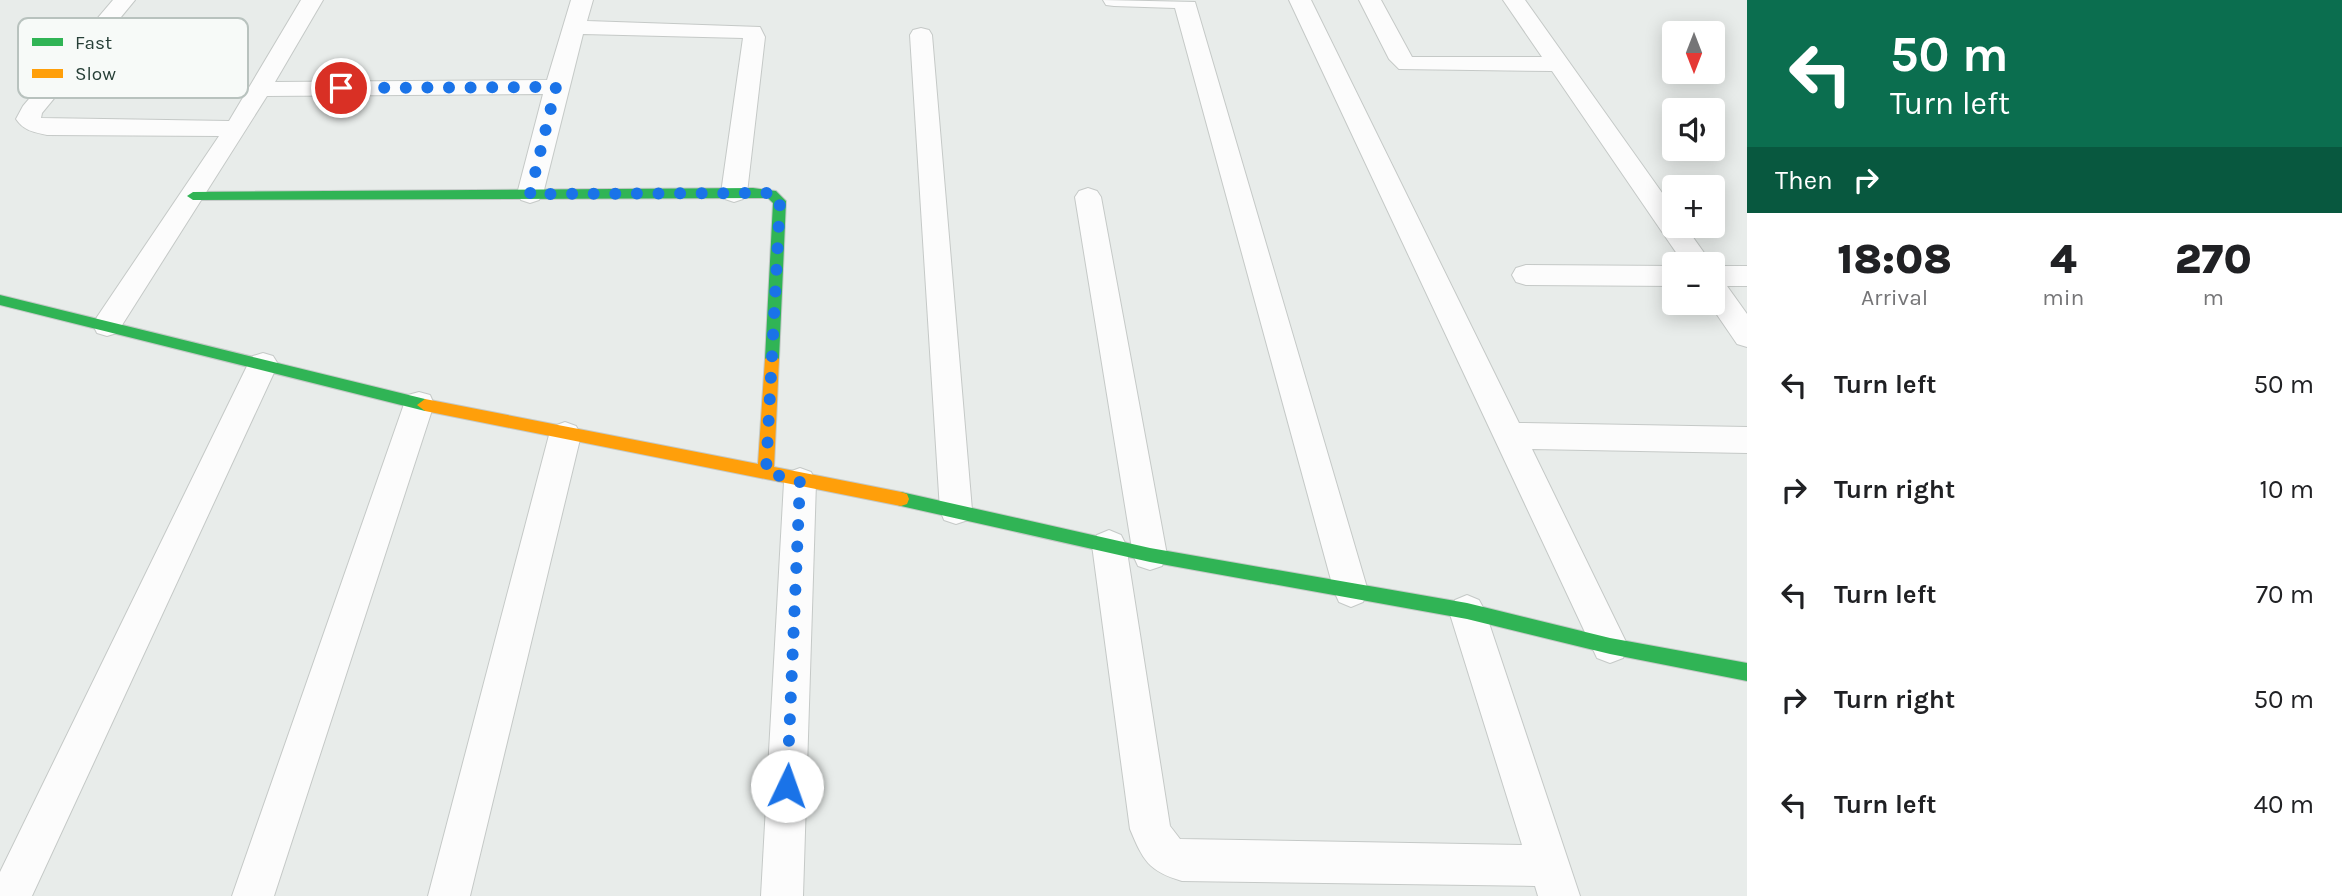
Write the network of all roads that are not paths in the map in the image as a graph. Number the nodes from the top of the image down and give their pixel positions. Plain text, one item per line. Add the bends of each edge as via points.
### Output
1 (124, 0) edge
2 (312, 0) edge
3 (582, 0) edge
4 (1114, 0) edge
5 (1300, 0) edge
6 (1370, 0) edge
7 (1514, 0) edge
8 (1183, 1) edge
9 (109, 18) edge
10 (574, 27) junction
11 (921, 35) dead end
12 (1559, 64) junction
13 (556, 87) junction
14 (260, 89) junction
15 (43, 98) edge
16 (236, 129) junction
17 (734, 193) junction
18 (530, 194) junction
19 (193, 196) junction
20 (1088, 197) dead end
21 (1690, 252) edge
22 (1526, 275) dead end
23 (1662, 276) edge
24 (1725, 276) edge
25 (1747, 276) edge
26 (1725, 304) edge
27 (4, 306) edge
28 (107, 325) junction
29 (1747, 336) edge
30 (263, 364) junction
31 (419, 404) junction
32 (565, 435) junction
33 (1510, 436) junction
34 (1747, 440) edge
35 (783, 477) junction
36 (956, 510) junction
37 (1109, 545) junction
38 (1150, 555) junction
39 (1351, 591) junction
40 (1467, 611) junction
41 (1610, 646) junction
42 (1747, 672) edge
43 (1554, 881) edge
44 (10, 896) edge
45 (253, 896) edge
46 (449, 896) edge
47 (782, 896) edge

1 - 9 street
2 - 14 street
3 - 10 street
4 - 8 street
5 - 33 street
6 - 12 street via 1400,60 1407,64
7 - 12 street
8 - 39 street
10 - 13 street
10 - 17 street via 751,32 754,37
11 - 36 street
12 - 21 street
13 - 14 street
13 - 18 street
14 - 16 street
15 - 16 street via 28,119 47,127
16 - 19 street
17 - 18 street
17 - 35 street via 770,193 780,201
18 - 19 street
19 - 28 street
20 - 38 street
22 - 23 street
24 - 25 street
26 - 29 street
27 - 28 street
28 - 30 street
30 - 31 street
30 - 44 street
31 - 32 street
31 - 45 street
32 - 35 street
32 - 46 street
33 - 34 street
33 - 41 street
35 - 36 street
35 - 47 street
36 - 37 street
37 - 38 street
37 - 43 street via 1150,829 1166,857
38 - 39 street
39 - 40 street
40 - 41 street
40 - 43 street
41 - 42 street

